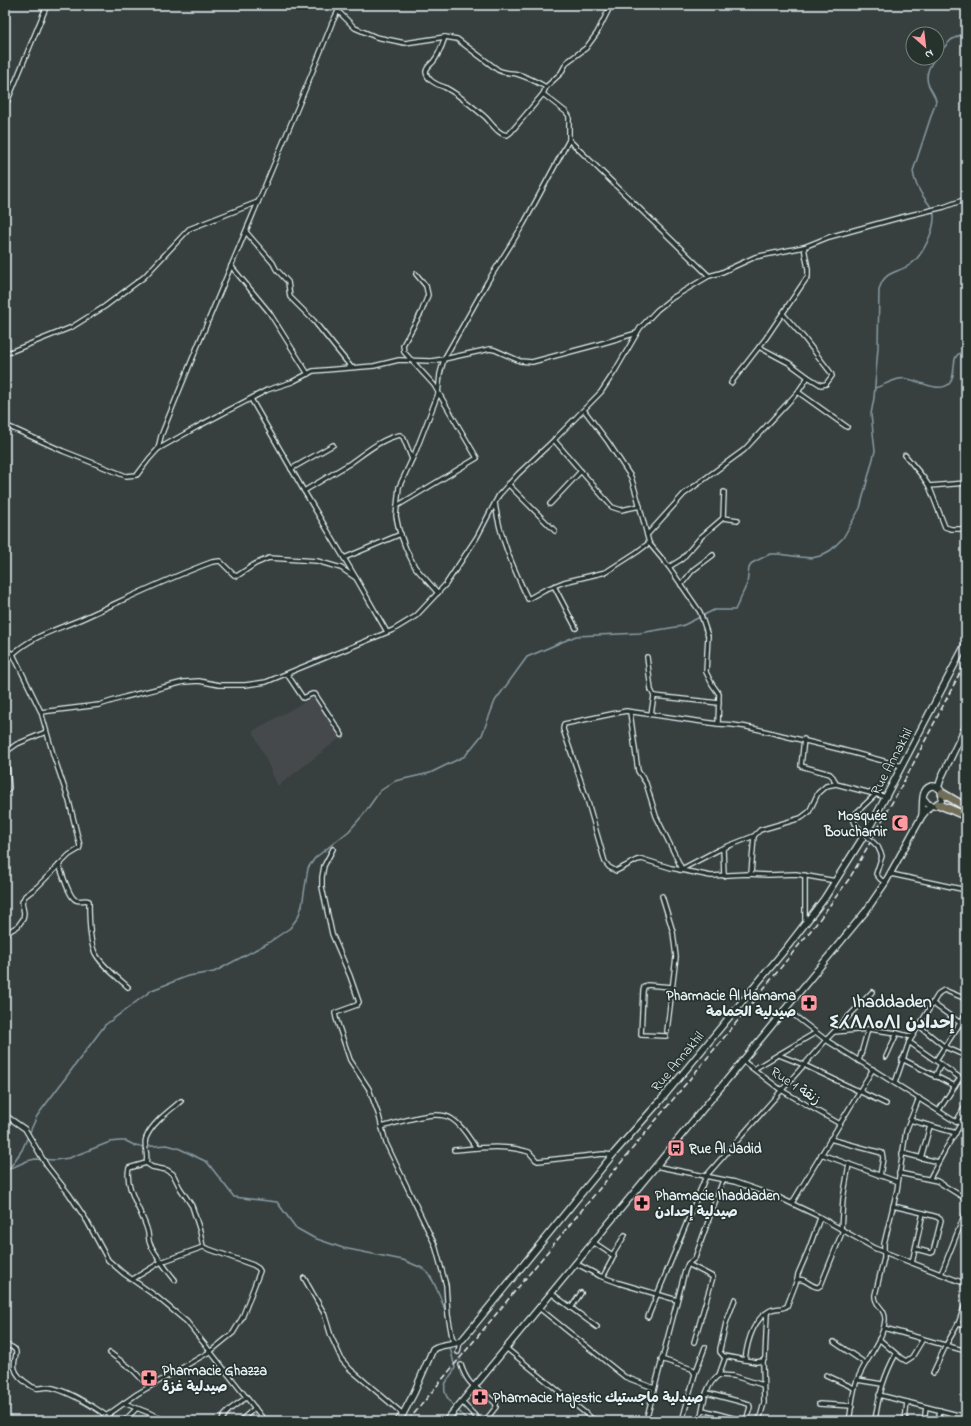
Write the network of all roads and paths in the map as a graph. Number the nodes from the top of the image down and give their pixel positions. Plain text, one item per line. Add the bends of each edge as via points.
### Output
1 (48, 5) edge
2 (341, 5) edge
3 (611, 5) edge
4 (338, 11) junction
5 (445, 38) junction
6 (546, 87) junction
7 (543, 94) junction
8 (5, 106) edge
9 (569, 140) junction
10 (966, 199) edge
11 (258, 202) junction
12 (246, 232) junction
13 (804, 247) junction
14 (231, 266) junction
15 (416, 274) dead end
16 (709, 276) junction
17 (783, 314) junction
18 (637, 332) junction
19 (759, 347) junction
20 (5, 354) edge
21 (444, 359) junction
22 (411, 360) junction
23 (351, 367) junction
24 (308, 374) junction
25 (808, 378) junction
26 (731, 383) dead end
27 (798, 392) junction
28 (438, 394) junction
29 (251, 398) junction
30 (584, 410) junction
31 (5, 424) edge
32 (847, 427) dead end
33 (554, 440) junction
34 (333, 445) dead end
35 (158, 449) junction
36 (905, 455) dead end
37 (412, 459) junction
38 (291, 469) junction
39 (581, 471) junction
40 (966, 483) edge
41 (508, 484) junction
42 (929, 486) junction
43 (304, 491) junction
44 (724, 492) dead end
45 (495, 502) junction
46 (550, 504) dead end
47 (397, 506) junction
48 (640, 506) junction
49 (723, 518) junction
50 (738, 520) dead end
51 (966, 530) edge
52 (555, 531) dead end
53 (400, 534) junction
54 (647, 535) junction
55 (649, 543) junction
56 (712, 555) dead end
57 (344, 558) junction
58 (669, 567) junction
59 (356, 578) junction
60 (681, 585) junction
61 (554, 586) junction
62 (438, 592) junction
63 (576, 628) dead end
64 (387, 632) junction
65 (966, 643) edge
66 (5, 650) edge
67 (13, 654) junction
68 (646, 657) dead end
69 (287, 674) junction
70 (654, 696) junction
71 (719, 703) junction
72 (41, 712) junction
73 (630, 712) junction
74 (651, 714) junction
75 (718, 724) junction
76 (966, 726) edge
77 (46, 732) junction
78 (342, 735) dead end
79 (804, 739) junction
80 (902, 766) junction
81 (836, 784) junction
82 (938, 789) junction
83 (5, 793) edge
84 (876, 794) junction
85 (886, 797) junction
86 (924, 799) junction
87 (934, 805) junction
88 (966, 807) edge
89 (922, 816) junction
90 (966, 816) edge
91 (754, 836) junction
92 (723, 848) junction
93 (333, 849) dead end
94 (59, 864) junction
95 (681, 870) junction
96 (751, 874) junction
97 (890, 874) junction
98 (805, 875) junction
99 (724, 876) junction
100 (836, 881) junction
101 (885, 883) junction
102 (966, 890) edge
103 (662, 896) dead end
104 (804, 925) junction
105 (5, 934) edge
106 (672, 986) junction
107 (128, 987) dead end
108 (872, 992) dead end
109 (966, 999) edge
110 (932, 1003) junction
111 (786, 1009) junction
112 (966, 1014) edge
113 (960, 1024) junction
114 (918, 1025) junction
115 (966, 1027) edge
116 (868, 1029) junction
117 (667, 1031) dead end
118 (834, 1032) junction
119 (815, 1033) junction
120 (897, 1033) junction
121 (666, 1036) dead end
122 (912, 1037) junction
123 (826, 1040) junction
124 (909, 1042) junction
125 (945, 1048) junction
126 (966, 1051) edge
127 (779, 1055) junction
128 (965, 1056) edge
129 (886, 1057) dead end
130 (902, 1059) junction
131 (936, 1060) junction
132 (743, 1061) junction
133 (858, 1061) junction
134 (941, 1064) junction
135 (804, 1065) junction
136 (754, 1069) junction
137 (873, 1069) junction
138 (935, 1077) junction
139 (960, 1078) junction
140 (966, 1082) edge
141 (895, 1083) junction
142 (955, 1086) junction
143 (781, 1090) junction
144 (860, 1092) junction
145 (919, 1098) junction
146 (180, 1101) dead end
147 (886, 1104) dead end
148 (966, 1105) edge
149 (938, 1110) junction
150 (5, 1115) edge
151 (910, 1120) junction
152 (956, 1122) junction
153 (962, 1122) junction
154 (840, 1124) junction
155 (966, 1125) edge
156 (930, 1126) junction
157 (381, 1127) junction
158 (956, 1134) junction
159 (830, 1139) junction
160 (476, 1148) junction
161 (454, 1150) dead end
162 (902, 1153) junction
163 (821, 1154) junction
164 (613, 1155) junction
165 (921, 1158) junction
166 (146, 1162) junction
167 (938, 1162) junction
168 (849, 1164) junction
169 (655, 1166) junction
170 (899, 1173) junction
171 (706, 1176) junction
172 (880, 1176) junction
173 (930, 1178) junction
174 (723, 1180) junction
175 (898, 1182) junction
176 (966, 1199) edge
177 (792, 1203) junction
178 (893, 1206) junction
179 (966, 1211) edge
180 (923, 1213) junction
181 (820, 1218) junction
182 (842, 1229) junction
183 (625, 1235) dead end
184 (593, 1242) junction
185 (203, 1248) junction
186 (916, 1249) junction
187 (884, 1252) junction
188 (613, 1254) junction
189 (162, 1262) junction
190 (575, 1263) junction
191 (912, 1263) junction
192 (688, 1264) junction
193 (941, 1274) junction
194 (603, 1277) junction
195 (304, 1278) dead end
196 (133, 1279) junction
197 (175, 1280) dead end
198 (797, 1280) junction
199 (966, 1284) edge
200 (551, 1293) junction
201 (581, 1293) dead end
202 (657, 1294) junction
203 (735, 1299) dead end
204 (677, 1300) junction
205 (966, 1302) edge
206 (539, 1308) junction
207 (571, 1308) junction
208 (767, 1312) junction
209 (648, 1318) dead end
210 (958, 1324) junction
211 (966, 1326) edge
212 (597, 1327) dead end
213 (884, 1328) junction
214 (880, 1339) junction
215 (922, 1339) junction
216 (694, 1342) dead end
217 (834, 1342) dead end
218 (456, 1343) junction
219 (5, 1345) edge
220 (946, 1345) junction
221 (705, 1347) dead end
222 (506, 1348) junction
223 (211, 1351) junction
224 (966, 1351) edge
225 (458, 1352) tunnel mouth
226 (110, 1353) dead end
227 (896, 1354) junction
228 (724, 1356) junction
229 (661, 1359) junction
230 (745, 1360) junction
231 (763, 1361) junction
232 (865, 1363) junction
233 (461, 1365) tunnel mouth
234 (695, 1374) junction
235 (933, 1374) dead end
236 (719, 1375) junction
237 (826, 1375) dead end
238 (857, 1380) junction
239 (882, 1384) junction
240 (763, 1385) junction
241 (149, 1387) junction
242 (474, 1387) junction
243 (654, 1388) junction
244 (854, 1388) junction
245 (707, 1393) junction
246 (879, 1395) junction
247 (247, 1397) junction
248 (907, 1402) junction
249 (124, 1403) junction
250 (460, 1403) junction
251 (819, 1404) dead end
252 (852, 1406) junction
253 (926, 1407) junction
254 (255, 1408) junction
255 (136, 1409) junction
256 (703, 1410) junction
257 (940, 1410) junction
258 (403, 1414) junction
259 (106, 1415) junction
260 (966, 1417) edge
261 (448, 1420) edge
262 (99, 1421) edge
263 (113, 1421) edge
264 (124, 1421) edge
265 (163, 1421) edge
266 (222, 1421) edge
267 (240, 1421) edge
268 (265, 1421) edge
269 (398, 1421) edge
270 (480, 1421) edge
271 (485, 1421) edge
272 (595, 1421) edge
273 (646, 1421) edge
274 (682, 1421) edge
275 (700, 1421) edge
276 (745, 1421) edge
277 (759, 1421) edge
278 (849, 1421) edge
279 (875, 1421) edge
280 (905, 1421) edge
281 (924, 1421) edge
282 (938, 1421) edge

1 - 8 street
2 - 4 street
3 - 6 street via 586,48 567,62 561,73
4 - 5 street via 355,28 376,37 405,43
4 - 11 street
5 - 6 street via 457,39 498,70 526,77
5 - 7 street via 441,50 426,71 428,77 451,90 503,134 510,134
6 - 7 street
7 - 9 street via 569,116
9 - 16 street
9 - 21 street via 523,225
10 - 13 street via 938,209 829,237
11 - 12 street
11 - 20 street via 189,229 144,277 104,307 72,327
12 - 14 street
12 - 23 street via 288,282 290,297 314,321
13 - 16 street via 755,257
13 - 17 street via 808,274
14 - 24 street via 269,312
14 - 35 street via 190,363
15 - 22 street via 426,286 428,295 403,345 406,356
16 - 18 street via 672,298
17 - 19 street
17 - 25 street via 832,375 823,385
18 - 21 street via 532,362 520,361 490,349
18 - 30 street via 605,386
19 - 25 street via 789,363
19 - 26 street
21 - 22 street
21 - 28 street
22 - 23 street
22 - 28 street via 429,379
23 - 24 street
24 - 29 street
25 - 27 street
27 - 32 street
27 - 54 street via 744,450 684,494
28 - 37 street
28 - 47 street via 477,458
29 - 35 street
29 - 38 street
30 - 33 street
30 - 48 street via 631,477
31 - 35 street via 63,451 130,477 139,474
33 - 39 street
33 - 41 street
34 - 38 street
36 - 42 street
37 - 43 street via 404,437 394,436
37 - 47 street via 400,483
38 - 43 street
39 - 46 street
39 - 48 street via 614,509
40 - 42 street
41 - 45 street
41 - 52 street
42 - 51 street via 945,527
43 - 57 street
44 - 49 street
45 - 61 street via 506,552 528,599
45 - 62 street via 457,570
47 - 53 street via 396,516
48 - 54 street
49 - 50 street
49 - 58 street via 701,537 682,559
53 - 57 street
53 - 62 street via 410,559
54 - 55 street
55 - 58 street
55 - 61 street via 606,572
56 - 60 street via 693,570
57 - 59 street
58 - 60 street
59 - 64 street
59 - 67 street via 341,568 317,561 269,558 237,576 220,561 212,562 149,587 24,644
60 - 71 street via 704,622 708,636 706,672 719,694
61 - 63 street
62 - 64 street via 416,616
64 - 69 street
65 - 80 street, Rue Annakhil
66 - 67 street
67 - 72 street
68 - 70 street
69 - 72 street via 245,686 184,682 104,704
69 - 78 street via 303,698 316,694
70 - 71 street
70 - 74 street
71 - 75 street
72 - 77 street
73 - 74 street
73 - 95 street via 638,771 646,783 656,816
73 - 95 street via 617,712 564,724 563,729 607,865 616,871 642,859
74 - 75 street
75 - 79 street via 747,726
76 - 82 street
77 - 83 street via 7,751 9,788
77 - 94 street via 69,801 80,846
79 - 80 street
79 - 81 street via 801,766 830,774
80 - 85 street, Rue Annakhil
81 - 84 street
81 - 91 street via 823,787 809,812 801,818 760,830
82 - 86 street via 929,787 924,792
82 - 87 street via 941,802
82 - 88 highway
84 - 85 street
84 - 101 street, bridge via 853,818 882,855 876,874
85 - 100 street, Rue Annakhil
86 - 87 street via 925,802
86 - 89 street
87 - 89 street
87 - 90 highway
89 - 97 street
91 - 92 street
91 - 96 street
92 - 95 street
92 - 99 street
93 - 157 street via 324,866 322,887 332,934 359,1002 335,1013 350,1060 369,1089
94 - 105 street via 23,898 23,919 18,926
94 - 107 street via 73,898 76,901 89,901 95,953
95 - 99 street
96 - 98 street
96 - 99 street
97 - 101 street
97 - 102 street
98 - 100 street
98 - 104 street
100 - 104 street, Rue Annakhil
101 - 111 street via 866,911
103 - 106 street via 675,945
104 - 164 street, Rue Annakhil
106 - 117 street
106 - 121 street via 647,985 643,991 641,1035
108 - 118 street
109 - 110 street via 943,990
110 - 113 street
110 - 114 street
111 - 119 street
111 - 132 street
112 - 113 street
113 - 115 street
113 - 125 street
114 - 122 street
114 - 125 street
116 - 118 street
116 - 120 street
116 - 133 street
118 - 123 street
119 - 123 street
119 - 127 street
120 - 122 street
120 - 129 street
122 - 124 street
123 - 133 street
123 - 135 street
124 - 130 street
124 - 131 street
125 - 128 street
125 - 131 street
126 - 128 street
127 - 135 street
127 - 136 street
130 - 138 street
130 - 141 street
131 - 134 street
132 - 136 street, Rue 1 زنقة
132 - 169 street
133 - 137 street
134 - 138 street
134 - 139 street
135 - 143 street
135 - 144 street
136 - 143 street, Rue 1 زنقة
137 - 141 street
137 - 144 street
138 - 142 street
139 - 140 street
139 - 142 street
141 - 145 street
142 - 149 street
143 - 154 street, Rue 1 زنقة
143 - 171 street
144 - 147 street
144 - 154 street
145 - 149 street
145 - 151 street
146 - 166 street via 146,1138
148 - 152 street
149 - 152 street
150 - 196 street via 27,1132 47,1166 87,1221 108,1260
151 - 156 street
151 - 162 street
152 - 153 street
153 - 155 street
153 - 158 street
154 - 159 street
156 - 158 street
156 - 165 street
157 - 160 street via 415,1118 442,1115 453,1120
157 - 218 street via 386,1143 435,1245 446,1285 452,1337
158 - 167 street
159 - 163 street
159 - 172 street via 882,1153
160 - 161 street
160 - 164 street via 523,1150 538,1161
162 - 165 street
162 - 170 street
163 - 168 street
163 - 177 street
164 - 218 street, Rue Annakhil via 520,1271
165 - 167 street
166 - 185 street via 152,1167 173,1174 192,1206
166 - 189 street via 130,1167 128,1174 149,1241
167 - 173 street
168 - 172 street
168 - 182 street via 843,1199
169 - 171 street
169 - 184 street
170 - 173 street
170 - 175 street
171 - 174 street
171 - 202 street
172 - 175 street
173 - 176 street
174 - 177 street
174 - 192 street via 695,1258
175 - 178 street
177 - 181 street
178 - 180 street
178 - 187 street
179 - 193 street
180 - 186 street
180 - 186 street via 941,1220 933,1252
181 - 182 street
181 - 198 street
182 - 187 street
182 - 198 street via 821,1285 814,1287 803,1279
183 - 188 street
184 - 188 street
184 - 190 street
185 - 189 street
185 - 223 street via 255,1265 260,1271 238,1325 229,1337
186 - 191 street
187 - 191 street
187 - 213 street via 874,1298 885,1314
188 - 194 street via 614,1258
189 - 196 street
189 - 197 street
190 - 194 street
190 - 200 street
191 - 193 street
192 - 204 street
192 - 216 street via 713,1277
193 - 199 street
194 - 202 street
195 - 258 street via 324,1313 342,1360 350,1370
196 - 223 street via 187,1322
198 - 208 street via 787,1306
200 - 206 street
200 - 207 street
201 - 207 street
202 - 204 street
202 - 209 street
203 - 228 street via 720,1349
204 - 229 street
205 - 210 street
206 - 222 street
206 - 243 street via 625,1378
207 - 212 street
208 - 230 street via 752,1332
208 - 231 street
210 - 211 street
210 - 220 street
213 - 214 street
213 - 215 street
214 - 227 street
214 - 232 street
215 - 220 street
215 - 227 street via 910,1359 904,1360
217 - 232 street
218 - 225 street
218 - 258 street via 443,1344 433,1349
219 - 259 street via 16,1350 15,1370 27,1383 37,1389 55,1388
220 - 224 street
220 - 235 street
221 - 234 street
222 - 242 street
222 - 272 street
223 - 241 street
223 - 247 street
226 - 241 street via 133,1370
227 - 239 street
228 - 230 street
228 - 236 street
229 - 234 street via 692,1369
229 - 243 street
230 - 231 street
231 - 240 street
232 - 238 street
233 - 242 street via 465,1376
234 - 274 street
236 - 240 street via 734,1376
236 - 245 street via 712,1381
237 - 244 street
238 - 239 street
238 - 244 street
239 - 246 street
240 - 277 street via 764,1403
241 - 249 street
242 - 250 street
242 - 271 street via 496,1404
243 - 273 street
244 - 252 street
245 - 256 street
245 - 276 street via 748,1403 750,1407
246 - 248 street
246 - 279 street
247 - 254 street
247 - 266 street via 223,1416
248 - 253 street
248 - 280 street
249 - 255 street
249 - 259 street
250 - 261 street
250 - 270 street
251 - 252 street
252 - 278 street
253 - 257 street
253 - 281 street
254 - 267 street
254 - 268 street
255 - 264 street
255 - 265 street via 157,1416
256 - 275 street
256 - 276 street
257 - 260 street
257 - 282 street
258 - 269 street
259 - 262 street
259 - 263 street

